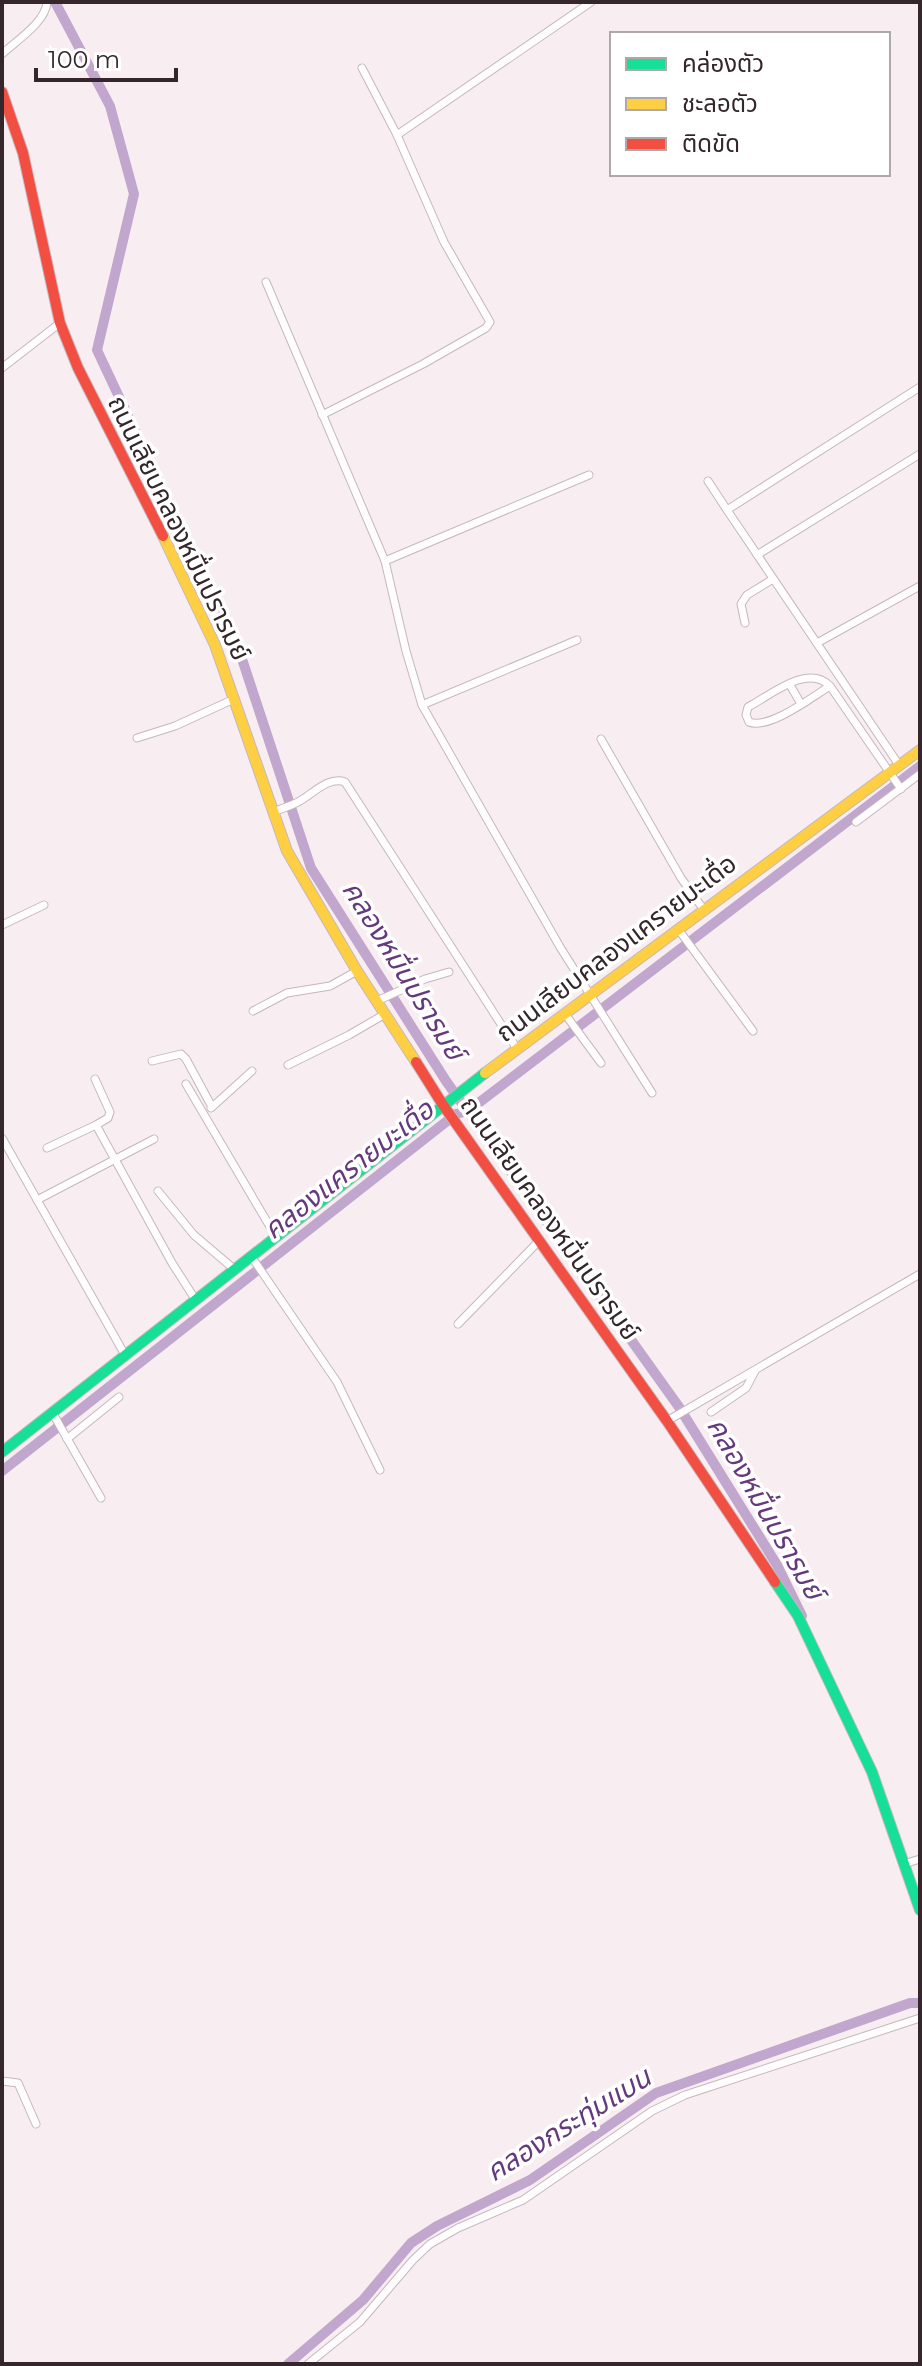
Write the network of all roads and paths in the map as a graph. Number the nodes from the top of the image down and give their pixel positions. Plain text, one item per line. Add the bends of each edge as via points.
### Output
1 (47, 2) edge
2 (591, 2) edge
3 (2, 54) edge
4 (362, 68) dead end
5 (2, 92) edge
6 (397, 135) junction
7 (266, 282) dead end
8 (60, 323) junction
9 (2, 368) edge
10 (920, 387) edge
11 (322, 415) junction
12 (920, 454) edge
13 (589, 475) dead end
14 (708, 481) dead end
15 (727, 510) junction
16 (757, 555) junction
17 (385, 561) junction
18 (773, 579) junction
19 (920, 586) edge
20 (745, 623) dead end
21 (577, 640) dead end
22 (817, 643) junction
23 (790, 685) junction
24 (830, 686) junction
25 (234, 699) junction
26 (801, 704) junction
27 (422, 705) junction
28 (137, 738) dead end
29 (601, 739) dead end
30 (920, 750) edge
31 (899, 765) junction
32 (920, 774) edge
33 (893, 777) junction
34 (901, 789) junction
35 (278, 810) junction
36 (856, 822) dead end
37 (44, 905) dead end
38 (704, 910) junction
39 (2, 925) edge
40 (681, 933) junction
41 (357, 971) junction
42 (449, 972) dead end
43 (387, 996) junction
44 (594, 1003) junction
45 (253, 1011) dead end
46 (385, 1014) junction
47 (570, 1021) junction
48 (753, 1031) dead end
49 (517, 1049) junction
50 (152, 1061) dead end
51 (601, 1063) dead end
52 (288, 1065) dead end
53 (252, 1071) dead end
54 (95, 1079) dead end
55 (186, 1084) dead end
56 (652, 1093) dead end
57 (451, 1106) junction
58 (212, 1107) junction
59 (205, 1116) junction
60 (96, 1125) junction
61 (2, 1138) edge
62 (154, 1139) dead end
63 (47, 1148) dead end
64 (115, 1160) junction
65 (158, 1191) dead end
66 (37, 1200) junction
67 (276, 1237) junction
68 (539, 1241) junction
69 (254, 1260) junction
70 (234, 1269) junction
71 (920, 1274) edge
72 (195, 1299) junction
73 (458, 1324) dead end
74 (125, 1355) junction
75 (756, 1370) junction
76 (119, 1397) dead end
77 (52, 1412) junction
78 (711, 1412) dead end
79 (674, 1417) junction
80 (67, 1439) junction
81 (2, 1452) edge
82 (380, 1470) dead end
83 (101, 1498) dead end
84 (912, 1862) edge
85 (914, 1877) edge
86 (920, 1910) edge
87 (920, 2018) edge
88 (2, 2081) edge
89 (36, 2124) dead end
90 (308, 2364) edge

1 - 3 street via 40,18
2 - 6 street
4 - 6 street
5 - 8 street, ถนนเลียบคลองหมื่นปรารมย์ via 23,153
6 - 11 street via 444,242 490,322 423,364
7 - 11 street
8 - 9 street
8 - 25 street, ถนนเลียบคลองหมื่นปรารมย์ via 191,593
10 - 15 street
11 - 17 street
12 - 16 street
13 - 17 street
14 - 15 street
15 - 16 street
16 - 18 street
17 - 27 street
18 - 20 street via 741,604
18 - 22 street
19 - 22 street
21 - 27 street
22 - 31 street
23 - 24 street via 811,676
23 - 26 street
23 - 26 street via 748,707 749,722 773,720
24 - 26 street
24 - 33 street
25 - 28 street
25 - 35 street, ถนนเลียบคลองหมื่นปรารมย์
27 - 44 street
29 - 38 street
30 - 31 street, ถนนเลียบคลองแครายมะเดื่อ
31 - 33 street, ถนนเลียบคลองแครายมะเดื่อ
32 - 34 street
33 - 34 street
33 - 38 street, ถนนเลียบคลองแครายมะเดื่อ
34 - 36 street
35 - 41 street, ถนนเลียบคลองหมื่นปรารมย์ via 287,851
35 - 49 street via 330,781 345,782
37 - 39 street
38 - 40 street, ถนนเลียบคลองแครายมะเดื่อ
40 - 44 street, ถนนเลียบคลองแครายมะเดื่อ
40 - 48 street
41 - 43 street, ถนนเลียบคลองหมื่นปรารมย์
41 - 45 street via 330,986 287,993
42 - 43 street
43 - 46 street, ถนนเลียบคลองหมื่นปรารมย์
44 - 47 street, ถนนเลียบคลองแครายมะเดื่อ
44 - 56 street
46 - 52 street
46 - 57 street, ถนนเลียบคลองหมื่นปรารมย์
47 - 49 street, ถนนเลียบคลองแครายมะเดื่อ
47 - 51 street
49 - 57 street, ถนนเลียบคลองแครายมะเดื่อ
50 - 58 street via 181,1054
53 - 58 street
54 - 60 street via 110,1112
55 - 59 street
57 - 67 street, ถนนเลียบคลองแครายมะเดื่อ
57 - 68 street, ถนนเลียบคลองหมื่นปรารมย์
58 - 59 street
59 - 67 street
60 - 63 street
60 - 64 street
61 - 66 street
62 - 64 street
64 - 66 street
64 - 72 street
65 - 70 street via 194,1235
66 - 74 street
67 - 69 street, ถนนเลียบคลองแครายมะเดื่อ
68 - 73 street
68 - 79 street, ถนนเลียบคลองหมื่นปรารมย์
69 - 70 street, ถนนเลียบคลองแครายมะเดื่อ
69 - 82 street via 337,1382
70 - 72 street, ถนนเลียบคลองแครายมะเดื่อ
71 - 75 street
72 - 74 street, ถนนเลียบคลองแครายมะเดื่อ
74 - 77 street, ถนนเลียบคลองแครายมะเดื่อ
75 - 78 street via 746,1388
75 - 79 street
76 - 80 street
77 - 80 street
77 - 81 street, ถนนเลียบคลองแครายมะเดื่อ
79 - 84 street, ถนนเลียบคลองหมื่นปรารมย์ via 798,1616
80 - 83 street
84 - 85 street, ถนนเลียบคลองหมื่นปรารมย์
85 - 86 street, ถนนเลียบคลองหมื่นปรารมย์
87 - 90 street via 685,2095 652,2111 523,2200 430,2244 360,2322
88 - 89 street via 18,2083

